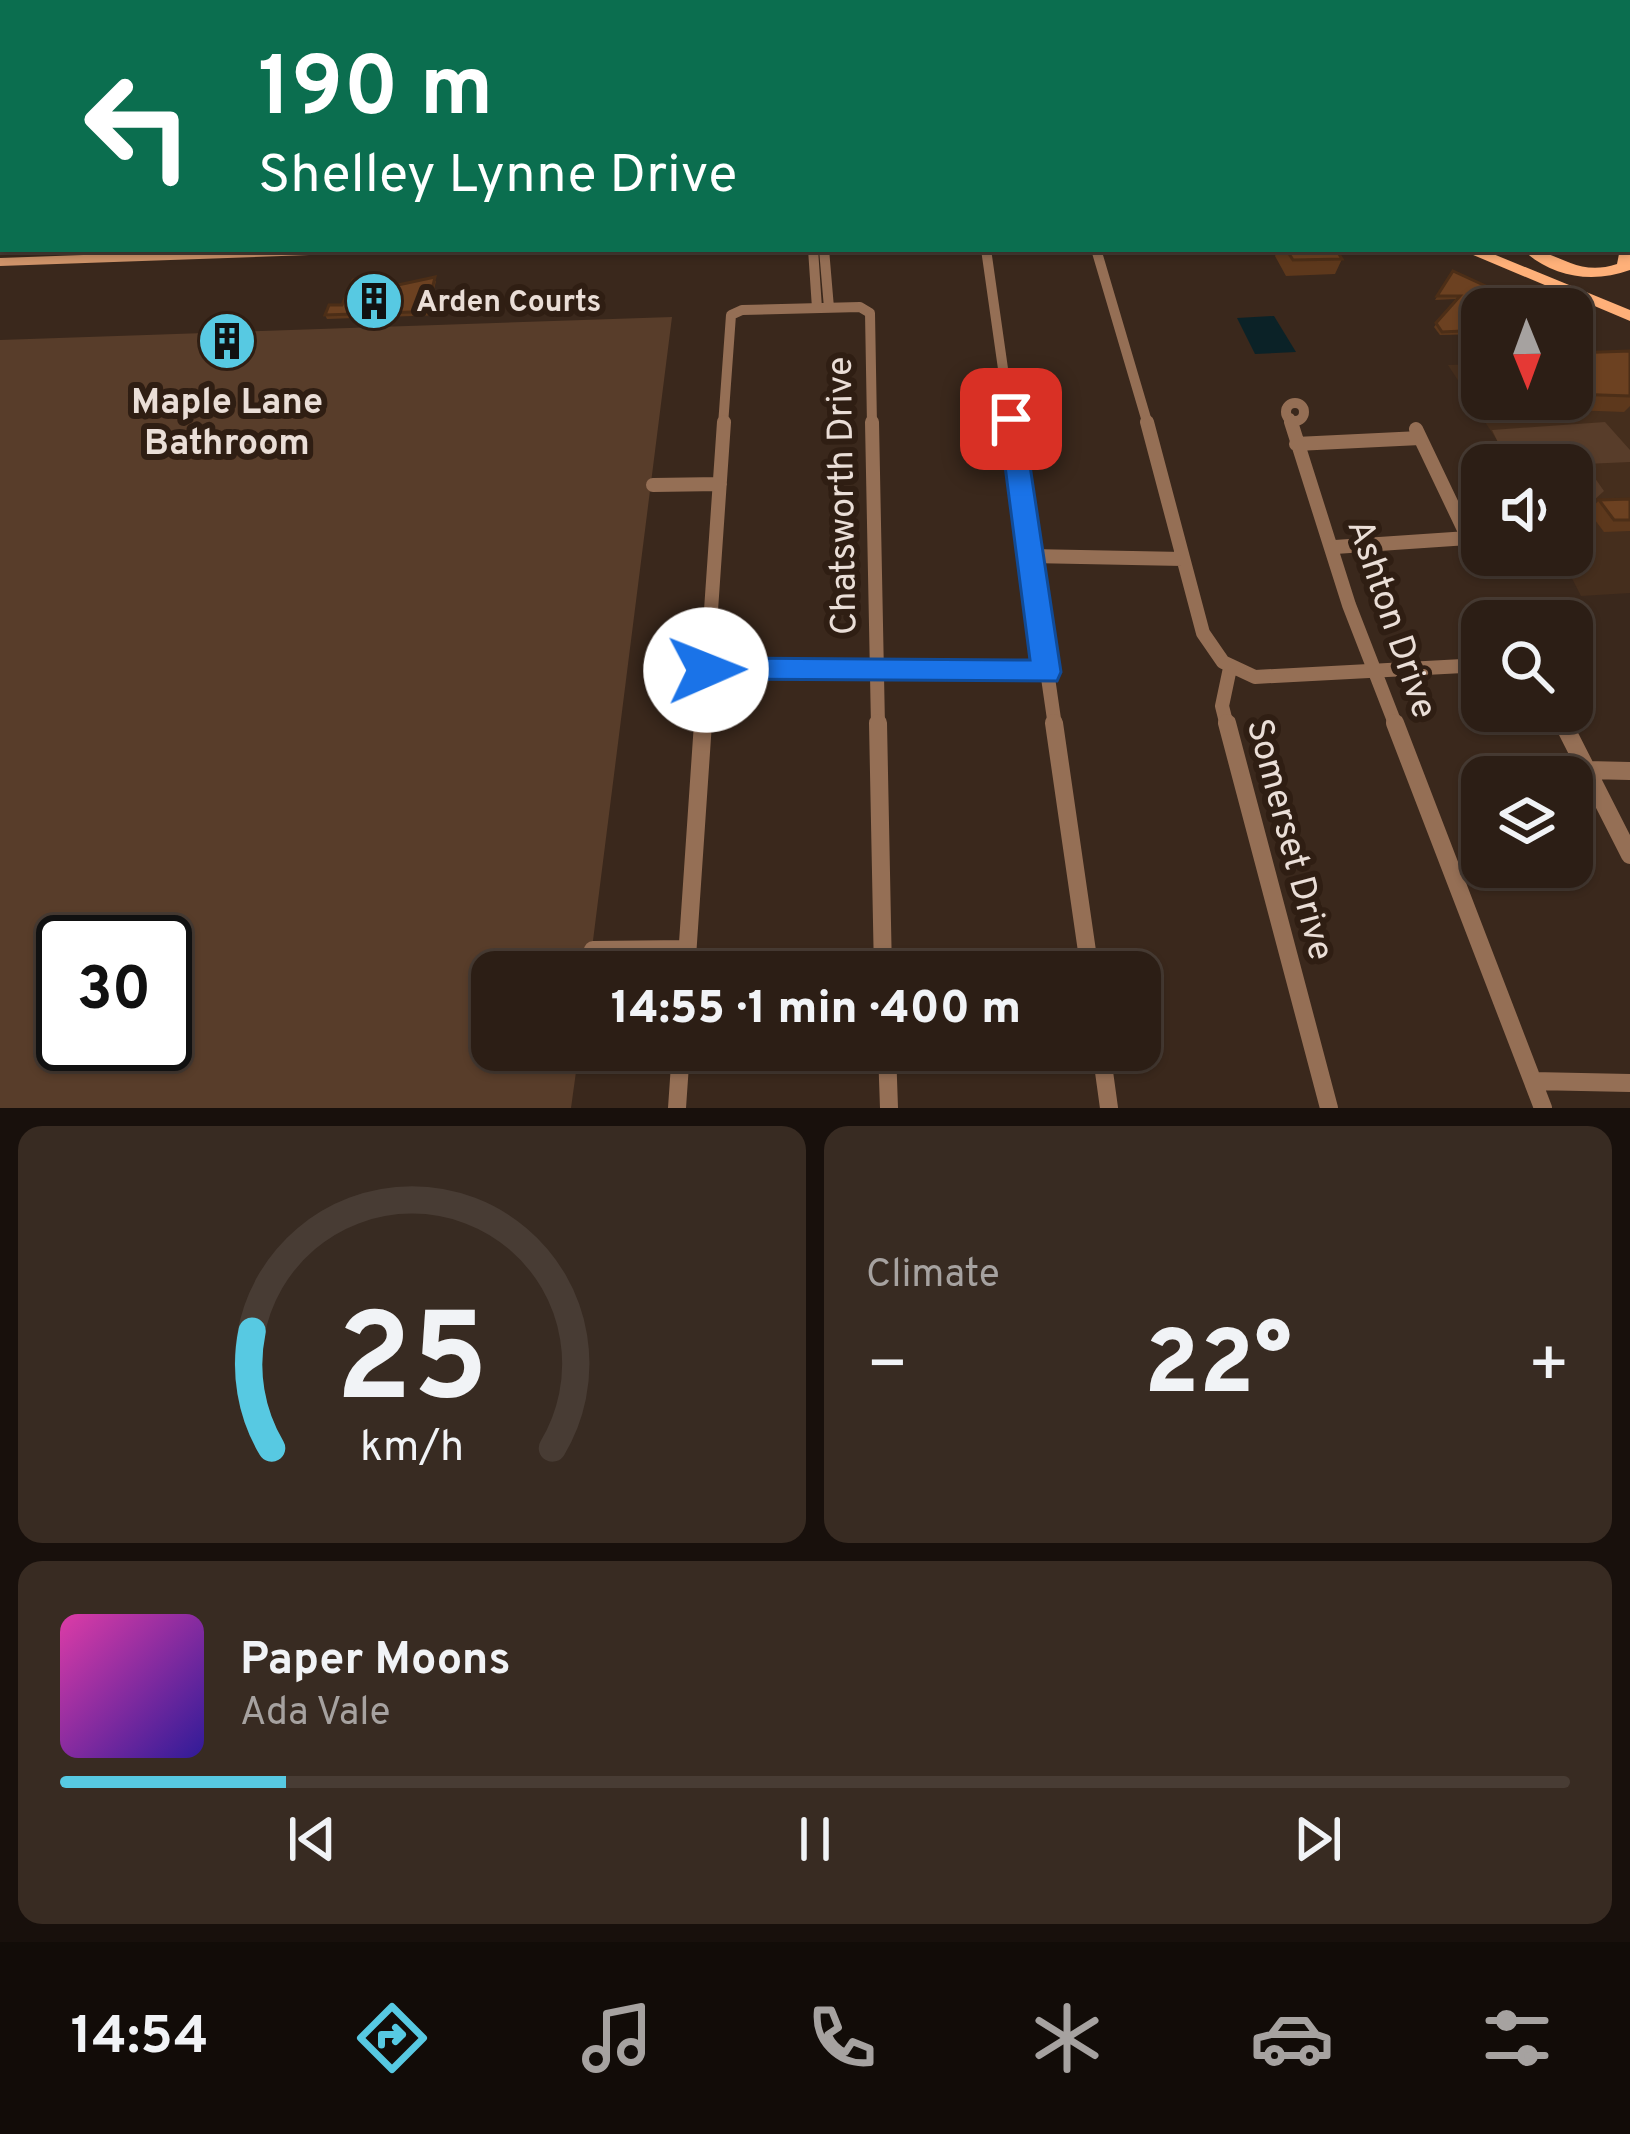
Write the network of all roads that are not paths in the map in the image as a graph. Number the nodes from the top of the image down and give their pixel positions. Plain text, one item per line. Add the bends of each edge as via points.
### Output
1 (194, 252) edge
2 (814, 252) edge
3 (824, 252) edge
4 (986, 252) edge
5 (1097, 252) edge
6 (1475, 252) edge
7 (1485, 252) edge
8 (1535, 252) edge
9 (1627, 252) edge
10 (0, 262) edge
11 (823, 308) junction
12 (1630, 314) edge
13 (1290, 418) dead end
14 (1295, 444) junction
15 (720, 484) junction
16 (653, 485) dead end
17 (1335, 547) junction
18 (1030, 556) junction
19 (1183, 560) junction
20 (1461, 666) edge
21 (1230, 668) junction
22 (877, 669) junction
23 (706, 670) junction
24 (1375, 671) junction
25 (1046, 672) junction
26 (1593, 770) edge
27 (1630, 771) edge
28 (1593, 782) edge
29 (1630, 855) edge
30 (688, 949) joint
31 (593, 950) dead end
32 (883, 951) edge
33 (1087, 951) edge
34 (680, 1071) edge
35 (887, 1071) edge
36 (1104, 1071) edge
37 (1533, 1082) junction
38 (1630, 1084) edge
39 (677, 1108) edge
40 (890, 1108) edge
41 (1109, 1108) edge
42 (1329, 1108) edge
43 (1543, 1108) edge

1 - 10 main road
2 - 11 street
3 - 11 street
4 - 18 street
5 - 19 street
6 - 12 main road
7 - 12 main road
8 - 9 main road via 1598,274 1624,267
11 - 15 street via 734,312
11 - 22 street, Chatsworth Drive via 868,308
13 - 14 street, Ashton Drive
14 - 17 street, Ashton Drive
14 - 17 street via 1418,434 1468,538
15 - 16 street
15 - 23 street
17 - 24 street, Ashton Drive
18 - 19 street
18 - 25 street
19 - 21 street via 1206,642
20 - 24 street
21 - 24 street via 1268,677
21 - 42 street, Somerset Drive via 1222,706
22 - 23 street
22 - 25 street
22 - 32 street, Chatsworth Drive
23 - 30 street
24 - 37 street, Ashton Drive
25 - 33 street
26 - 27 street
28 - 29 street
30 - 31 street
34 - 39 street
35 - 40 street
36 - 41 street
37 - 38 street
37 - 43 street, Ashton Drive

